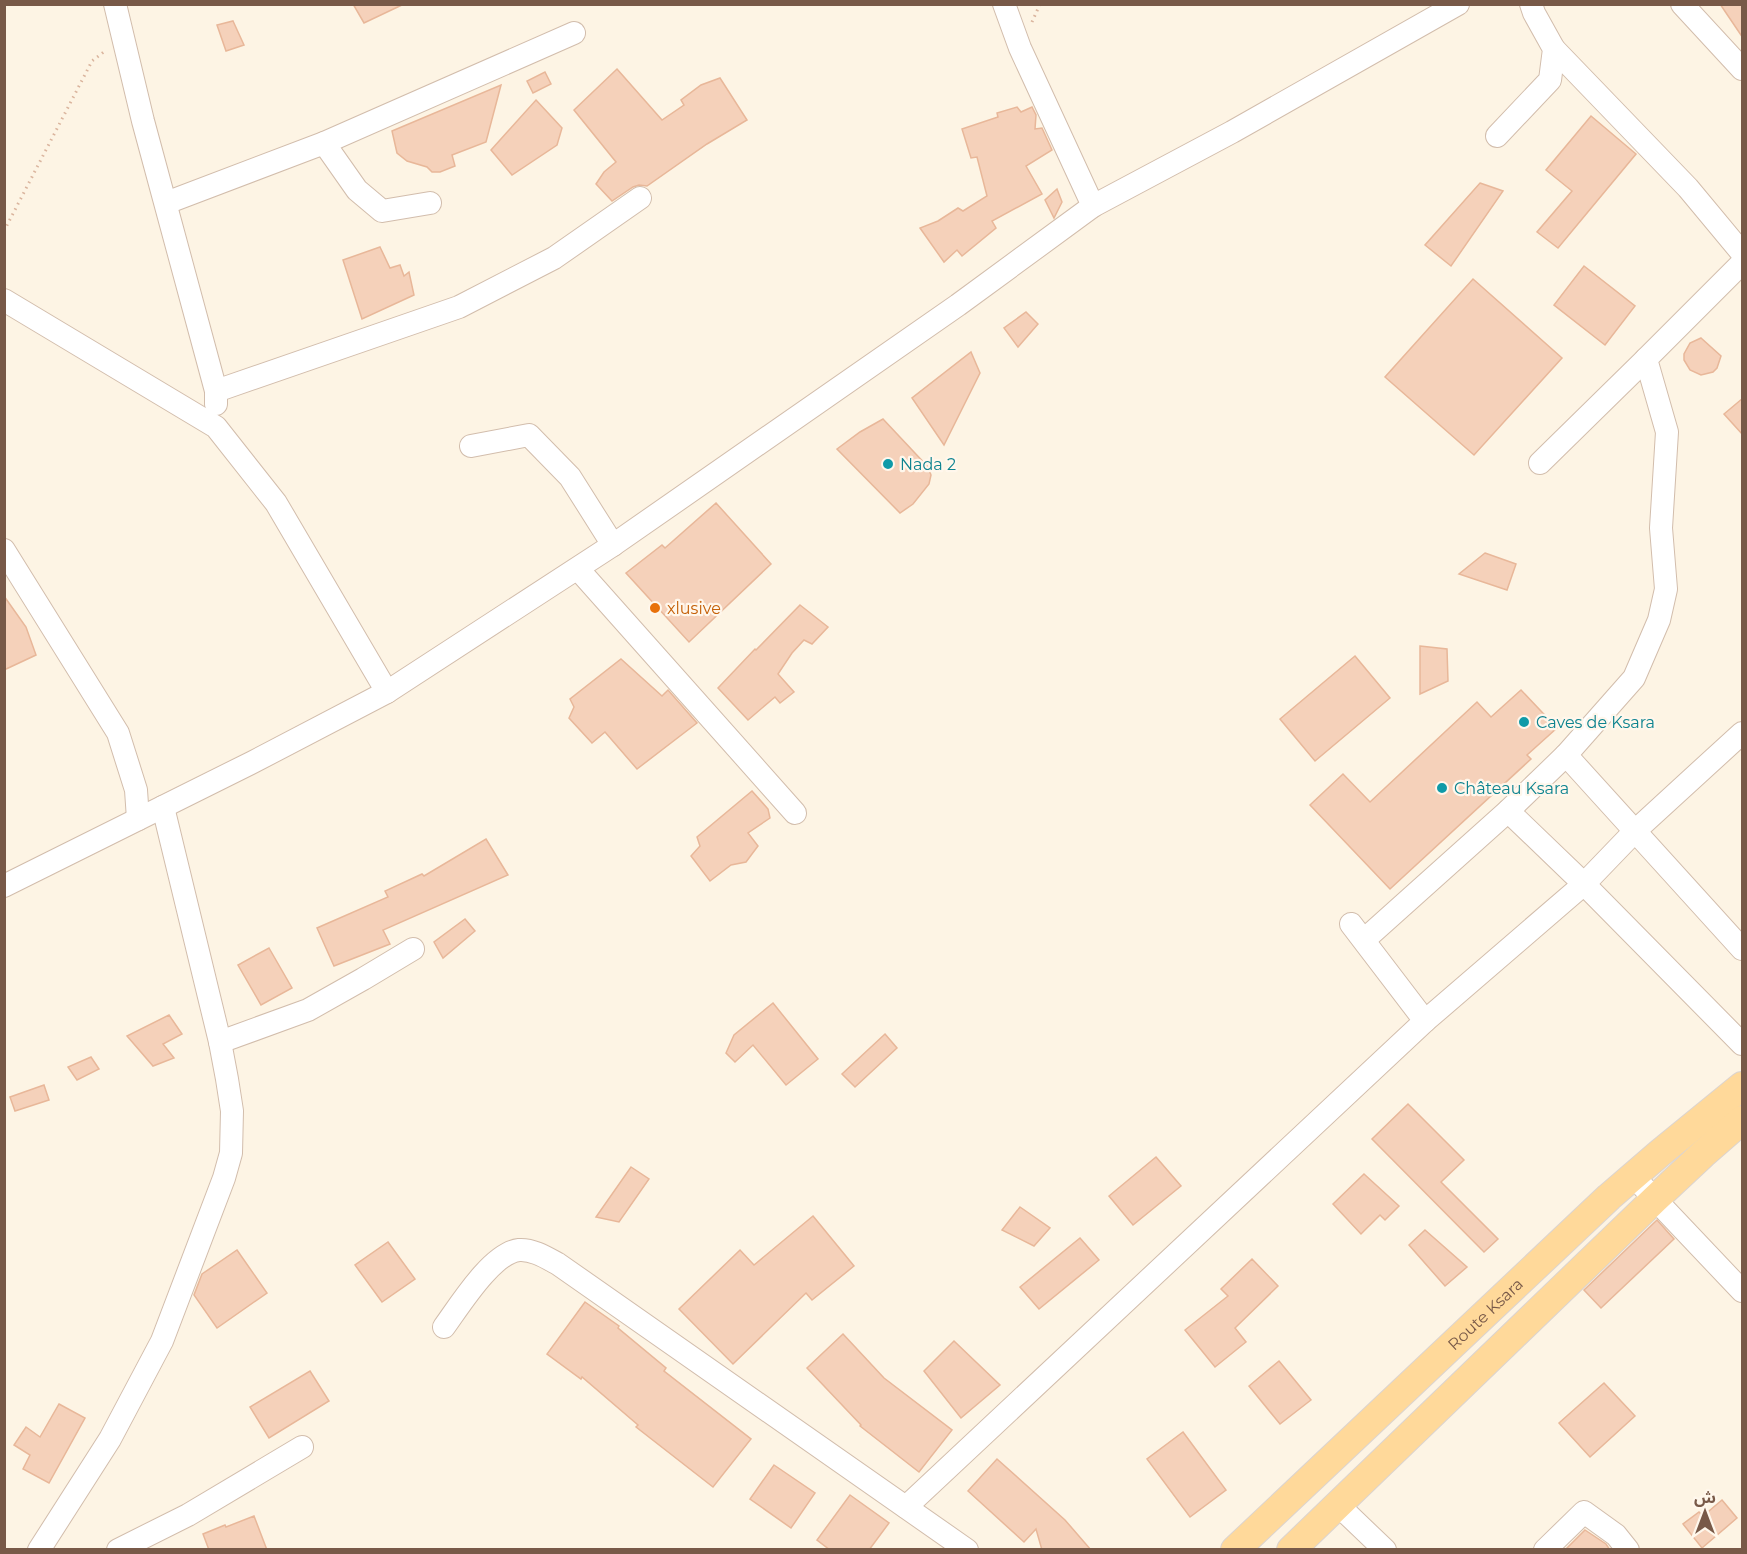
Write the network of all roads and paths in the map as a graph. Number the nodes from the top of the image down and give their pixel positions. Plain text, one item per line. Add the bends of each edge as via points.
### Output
1 (115, 4) edge
2 (1004, 4) edge
3 (1458, 4) edge
4 (1531, 4) edge
5 (1682, 4) edge
6 (574, 33) dead end
7 (123, 37) junction
8 (1554, 50) junction
9 (1743, 69) edge
10 (1497, 136) dead end
11 (324, 142) junction
12 (640, 198) dead end
13 (166, 203) junction
14 (429, 203) dead end
15 (1093, 206) junction
16 (4, 231) edge
17 (1743, 253) edge
18 (1743, 262) edge
19 (4, 300) edge
20 (1646, 359) junction
21 (216, 391) junction
22 (216, 427) junction
23 (471, 446) dead end
24 (1540, 463) dead end
25 (613, 545) junction
26 (7, 560) edge
27 (578, 569) junction
28 (387, 692) junction
29 (1743, 733) edge
30 (1566, 755) junction
31 (163, 807) junction
32 (1508, 811) junction
33 (795, 813) dead end
34 (138, 819) junction
35 (1635, 831) junction
36 (1584, 884) junction
37 (4, 886) edge
38 (412, 949) dead end
39 (1743, 949) edge
40 (1425, 1021) junction
41 (220, 1042) junction
42 (1743, 1044) edge
43 (1743, 1086) edge
44 (1743, 1120) edge
45 (1633, 1176) junction
46 (1655, 1199) junction
47 (1743, 1291) edge
48 (444, 1327) dead end
49 (302, 1447) dead end
50 (1338, 1504) junction
51 (906, 1507) junction
52 (39, 1550) edge
53 (118, 1550) edge
54 (967, 1550) edge
55 (1235, 1550) edge
56 (1291, 1550) edge
57 (1385, 1550) edge
58 (1545, 1550) edge
59 (1628, 1550) edge

1 - 7 street
2 - 15 street via 1020,48
3 - 15 street
4 - 8 street
5 - 9 street
6 - 11 street
7 - 13 street
7 - 16 path via 92,61
8 - 10 street via 1550,80
8 - 17 street via 1688,188
11 - 13 street
11 - 14 street via 357,190 382,211
12 - 21 street via 554,258 459,307
13 - 21 street
15 - 25 street
18 - 20 street
19 - 22 street
20 - 24 street
20 - 30 street via 1667,432 1661,528 1666,590 1659,620 1634,678
21 - 22 street
22 - 28 street via 276,503
23 - 25 street via 529,435 570,477
25 - 27 street
26 - 34 street via 118,733 136,790
27 - 28 street
27 - 33 street
28 - 31 street
29 - 35 street
30 - 32 street
30 - 35 street
31 - 34 street
31 - 41 street
32 - 36 street
32 - 40 street via 1358,932
34 - 37 street
35 - 36 street
35 - 39 street
36 - 40 street
36 - 42 street
38 - 41 street via 308,1010
40 - 51 street
41 - 52 street via 232,1111 231,1153 224,1178 162,1341 110,1439
43 - 45 main road, Route Ksara
44 - 46 main road
45 - 46 street
45 - 55 main road, Route Ksara
46 - 47 street
46 - 50 main road
48 - 51 street via 500,1258 520,1250 543,1256
49 - 53 street via 188,1515
50 - 56 main road
50 - 57 street
51 - 54 street
58 - 59 street via 1584,1512 1616,1535

